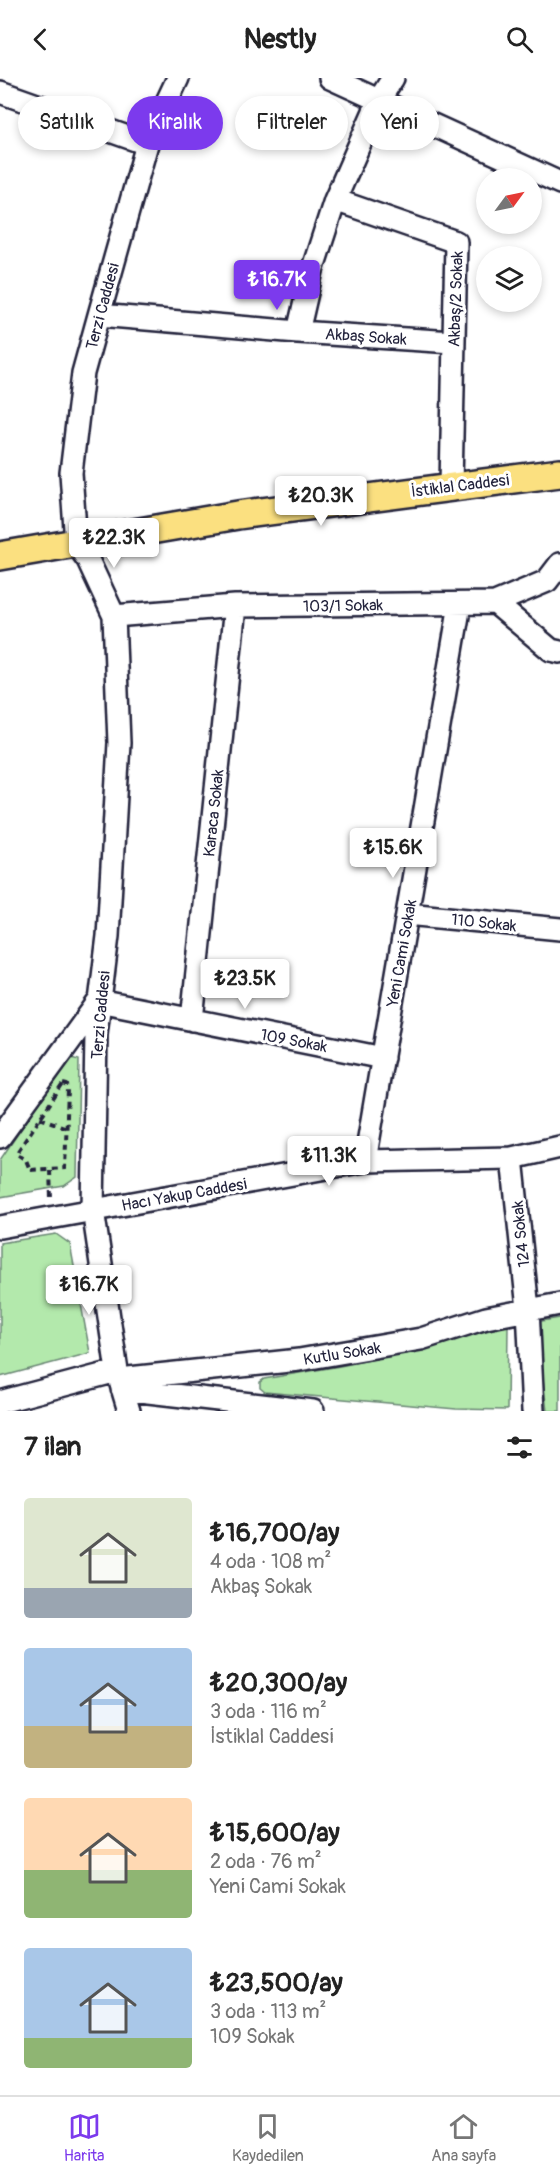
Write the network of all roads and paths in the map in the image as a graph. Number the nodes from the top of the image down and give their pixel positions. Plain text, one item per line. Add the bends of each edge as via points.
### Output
1 (178, 78) edge
2 (330, 78) edge
3 (393, 78) edge
4 (0, 92) edge
5 (170, 96) edge
6 (370, 96) edge
7 (382, 96) edge
8 (439, 128) edge
9 (127, 137) edge
10 (360, 143) edge
11 (145, 150) edge
12 (560, 183) edge
13 (335, 200) junction
14 (99, 315) junction
15 (298, 332) junction
16 (453, 342) junction
17 (560, 473) edge
18 (451, 486) junction
19 (76, 543) junction
20 (0, 556) edge
21 (560, 564) edge
22 (495, 603) junction
23 (460, 604) junction
24 (235, 606) junction
25 (114, 616) junction
26 (560, 652) edge
27 (407, 915) junction
28 (560, 929) edge
29 (99, 1001) junction
30 (192, 1020) junction
31 (383, 1058) junction
32 (40, 1118) junction
33 (67, 1128) junction
34 (0, 1137) edge
35 (560, 1147) edge
36 (512, 1158) junction
37 (365, 1161) junction
38 (51, 1170) junction
39 (93, 1210) junction
40 (52, 1218) junction
41 (0, 1227) edge
42 (560, 1304) edge
43 (528, 1309) junction
44 (120, 1380) junction
45 (0, 1402) edge
46 (129, 1411) edge
47 (313, 1411) edge
48 (533, 1411) edge

1 - 5 street, Terzi Caddesi
2 - 6 street
3 - 7 street
4 - 9 street
8 - 12 street
10 - 13 street
11 - 14 street, Terzi Caddesi
13 - 15 street
13 - 16 street, Akbaş/2 Sokak via 456,242
14 - 15 street, Akbaş Sokak
14 - 19 street, Terzi Caddesi via 83,374 71,473
15 - 16 street, Akbaş Sokak
16 - 18 street, Akbaş/2 Sokak
17 - 18 main road, İstiklal Caddesi
18 - 19 main road, İstiklal Caddesi
19 - 20 main road, İstiklal Caddesi
19 - 25 street
21 - 22 street, 103/1 Sokak via 546,581
22 - 23 street, 103/1 Sokak
22 - 26 street via 551,650
23 - 24 street, 103/1 Sokak
23 - 27 street, Yeni Cami Sokak
24 - 25 street, 103/1 Sokak
24 - 30 street, Karaca Sokak
25 - 29 street, Terzi Caddesi via 119,743 108,936
27 - 28 street, 110 Sokak
27 - 31 street, Yeni Cami Sokak
29 - 30 street, 109 Sokak
29 - 34 street
29 - 39 street, Terzi Caddesi
30 - 31 street, 109 Sokak
31 - 37 street, Yeni Cami Sokak
32 - 33 path
32 - 33 path via 63,1085 67,1085
32 - 38 path via 17,1153 30,1170
33 - 38 path via 65,1168
35 - 36 street, Hacı Yakup Caddesi
36 - 37 street, Hacı Yakup Caddesi
36 - 43 street, 124 Sokak
37 - 39 street, Hacı Yakup Caddesi
38 - 40 path
39 - 40 street, Hacı Yakup Caddesi
39 - 44 street, Terzi Caddesi
40 - 41 street, Hacı Yakup Caddesi
42 - 43 street, Kutlu Sokak
43 - 44 street, Kutlu Sokak via 421,1339 299,1360
43 - 48 street, 124 Sokak
44 - 45 street
44 - 46 street, Terzi Caddesi
44 - 47 street

